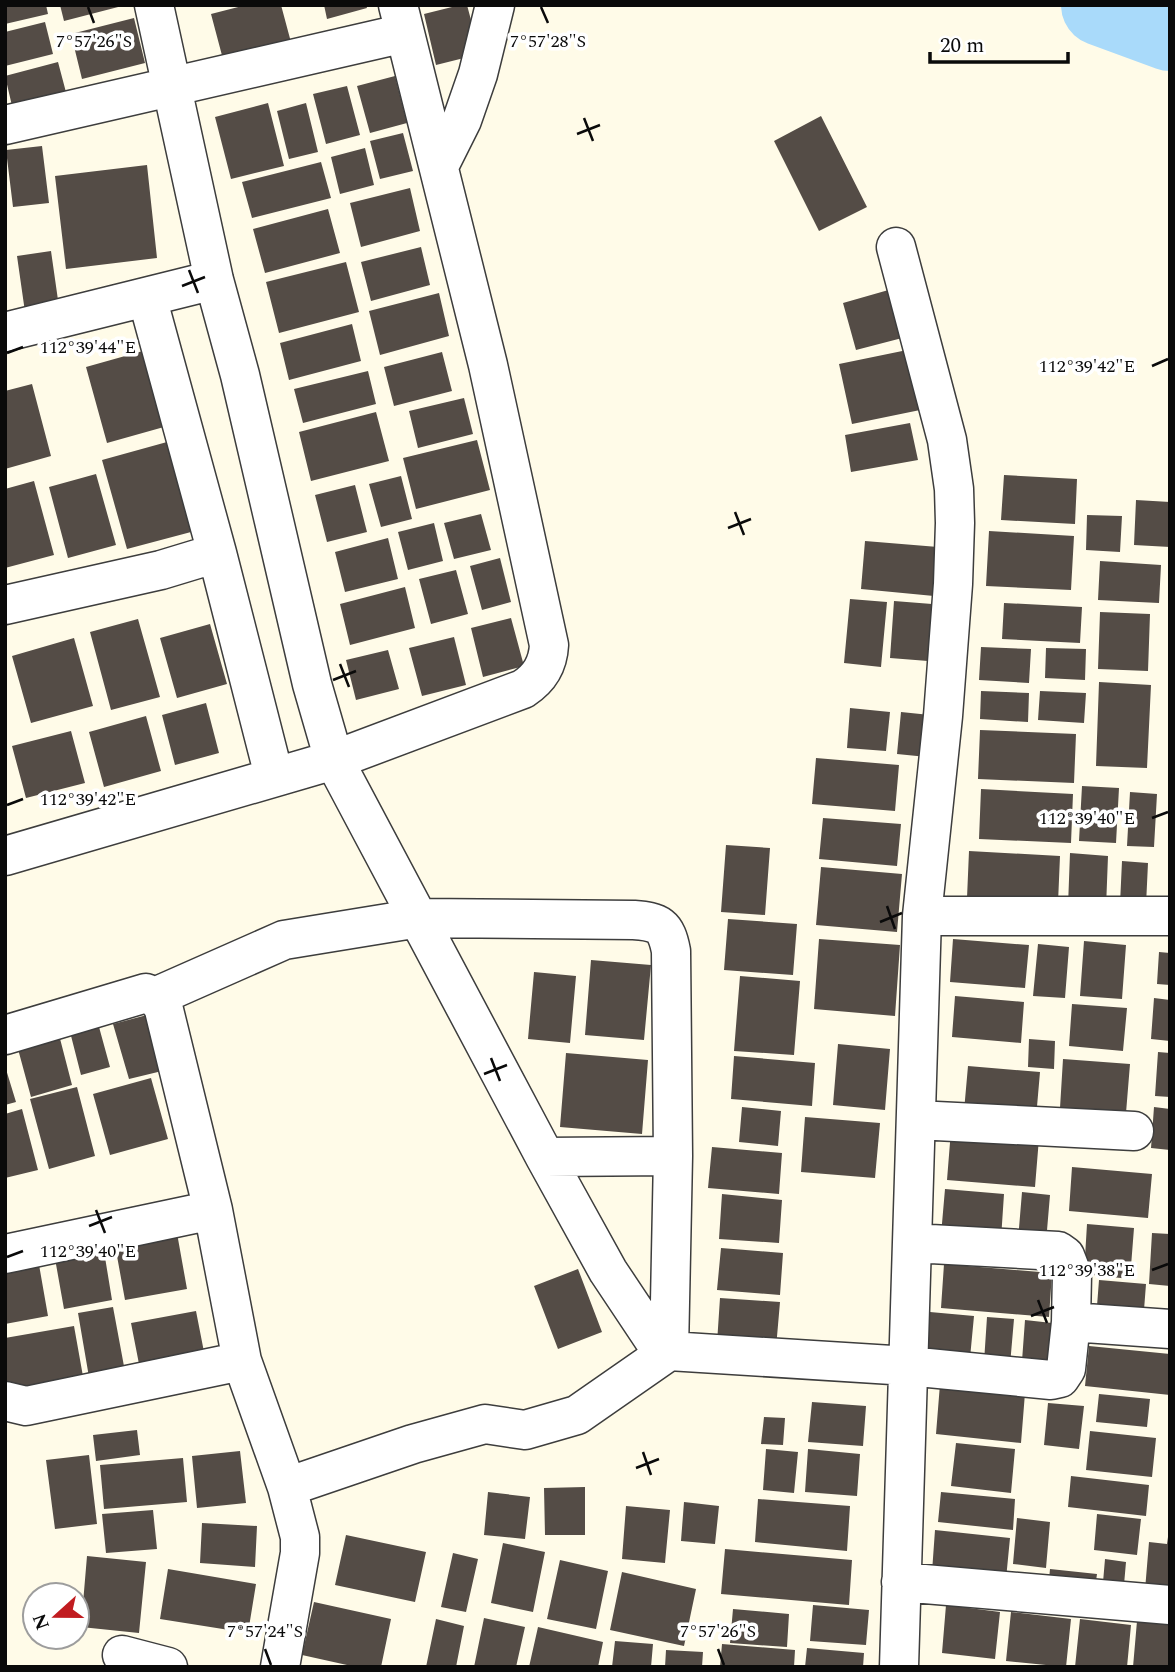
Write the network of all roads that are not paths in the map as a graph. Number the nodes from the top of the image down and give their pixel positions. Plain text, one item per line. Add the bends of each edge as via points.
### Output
1 (154, 5) edge
2 (495, 5) edge
3 (401, 19) edge
4 (172, 86) junction
5 (5, 125) edge
6 (439, 166) junction
7 (896, 247) dead end
8 (214, 280) junction
9 (147, 297) junction
10 (5, 332) edge
11 (217, 554) junction
12 (5, 605) edge
13 (334, 760) junction
14 (274, 776) junction
15 (5, 856) edge
16 (922, 916) junction
17 (1170, 916) edge
18 (419, 918) junction
19 (155, 997) junction
20 (5, 1035) edge
21 (916, 1120) junction
22 (1134, 1131) dead end
23 (673, 1156) junction
24 (545, 1157) junction
25 (213, 1210) junction
26 (912, 1243) junction
27 (5, 1254) edge
28 (1071, 1322) junction
29 (1170, 1329) edge
30 (669, 1351) junction
31 (242, 1362) junction
32 (908, 1366) junction
33 (5, 1401) edge
34 (287, 1487) junction
35 (901, 1582) junction
36 (1170, 1605) edge
37 (122, 1655) dead end
38 (168, 1667) edge
39 (280, 1667) edge
40 (899, 1667) edge

1 - 4 street
2 - 6 street via 463,120
3 - 4 street
3 - 6 street
4 - 5 street
4 - 8 street
6 - 13 street via 491,378 549,645 548,662 523,689
7 - 16 street via 945,429 954,489 953,584
8 - 9 street
8 - 13 street
9 - 10 street
9 - 11 street
11 - 12 street
11 - 14 street
13 - 14 street
13 - 18 street
14 - 15 street
16 - 17 street
16 - 21 street
18 - 19 street via 284,940
18 - 23 street via 634,920 663,928 671,951
18 - 24 street
19 - 20 street via 146,993
19 - 25 street via 163,1006
21 - 22 street
21 - 26 street
23 - 24 street
23 - 30 street
24 - 30 street via 621,1291 654,1340
25 - 27 street
25 - 31 street
26 - 28 street via 1058,1251 1072,1274
26 - 32 street
28 - 29 street
28 - 32 street via 1066,1369 1060,1378
30 - 32 street
30 - 34 street via 577,1415 524,1430 485,1424
31 - 33 street via 26,1406
31 - 34 street
32 - 35 street
34 - 39 street via 300,1553
35 - 36 street
35 - 40 street
37 - 38 street

